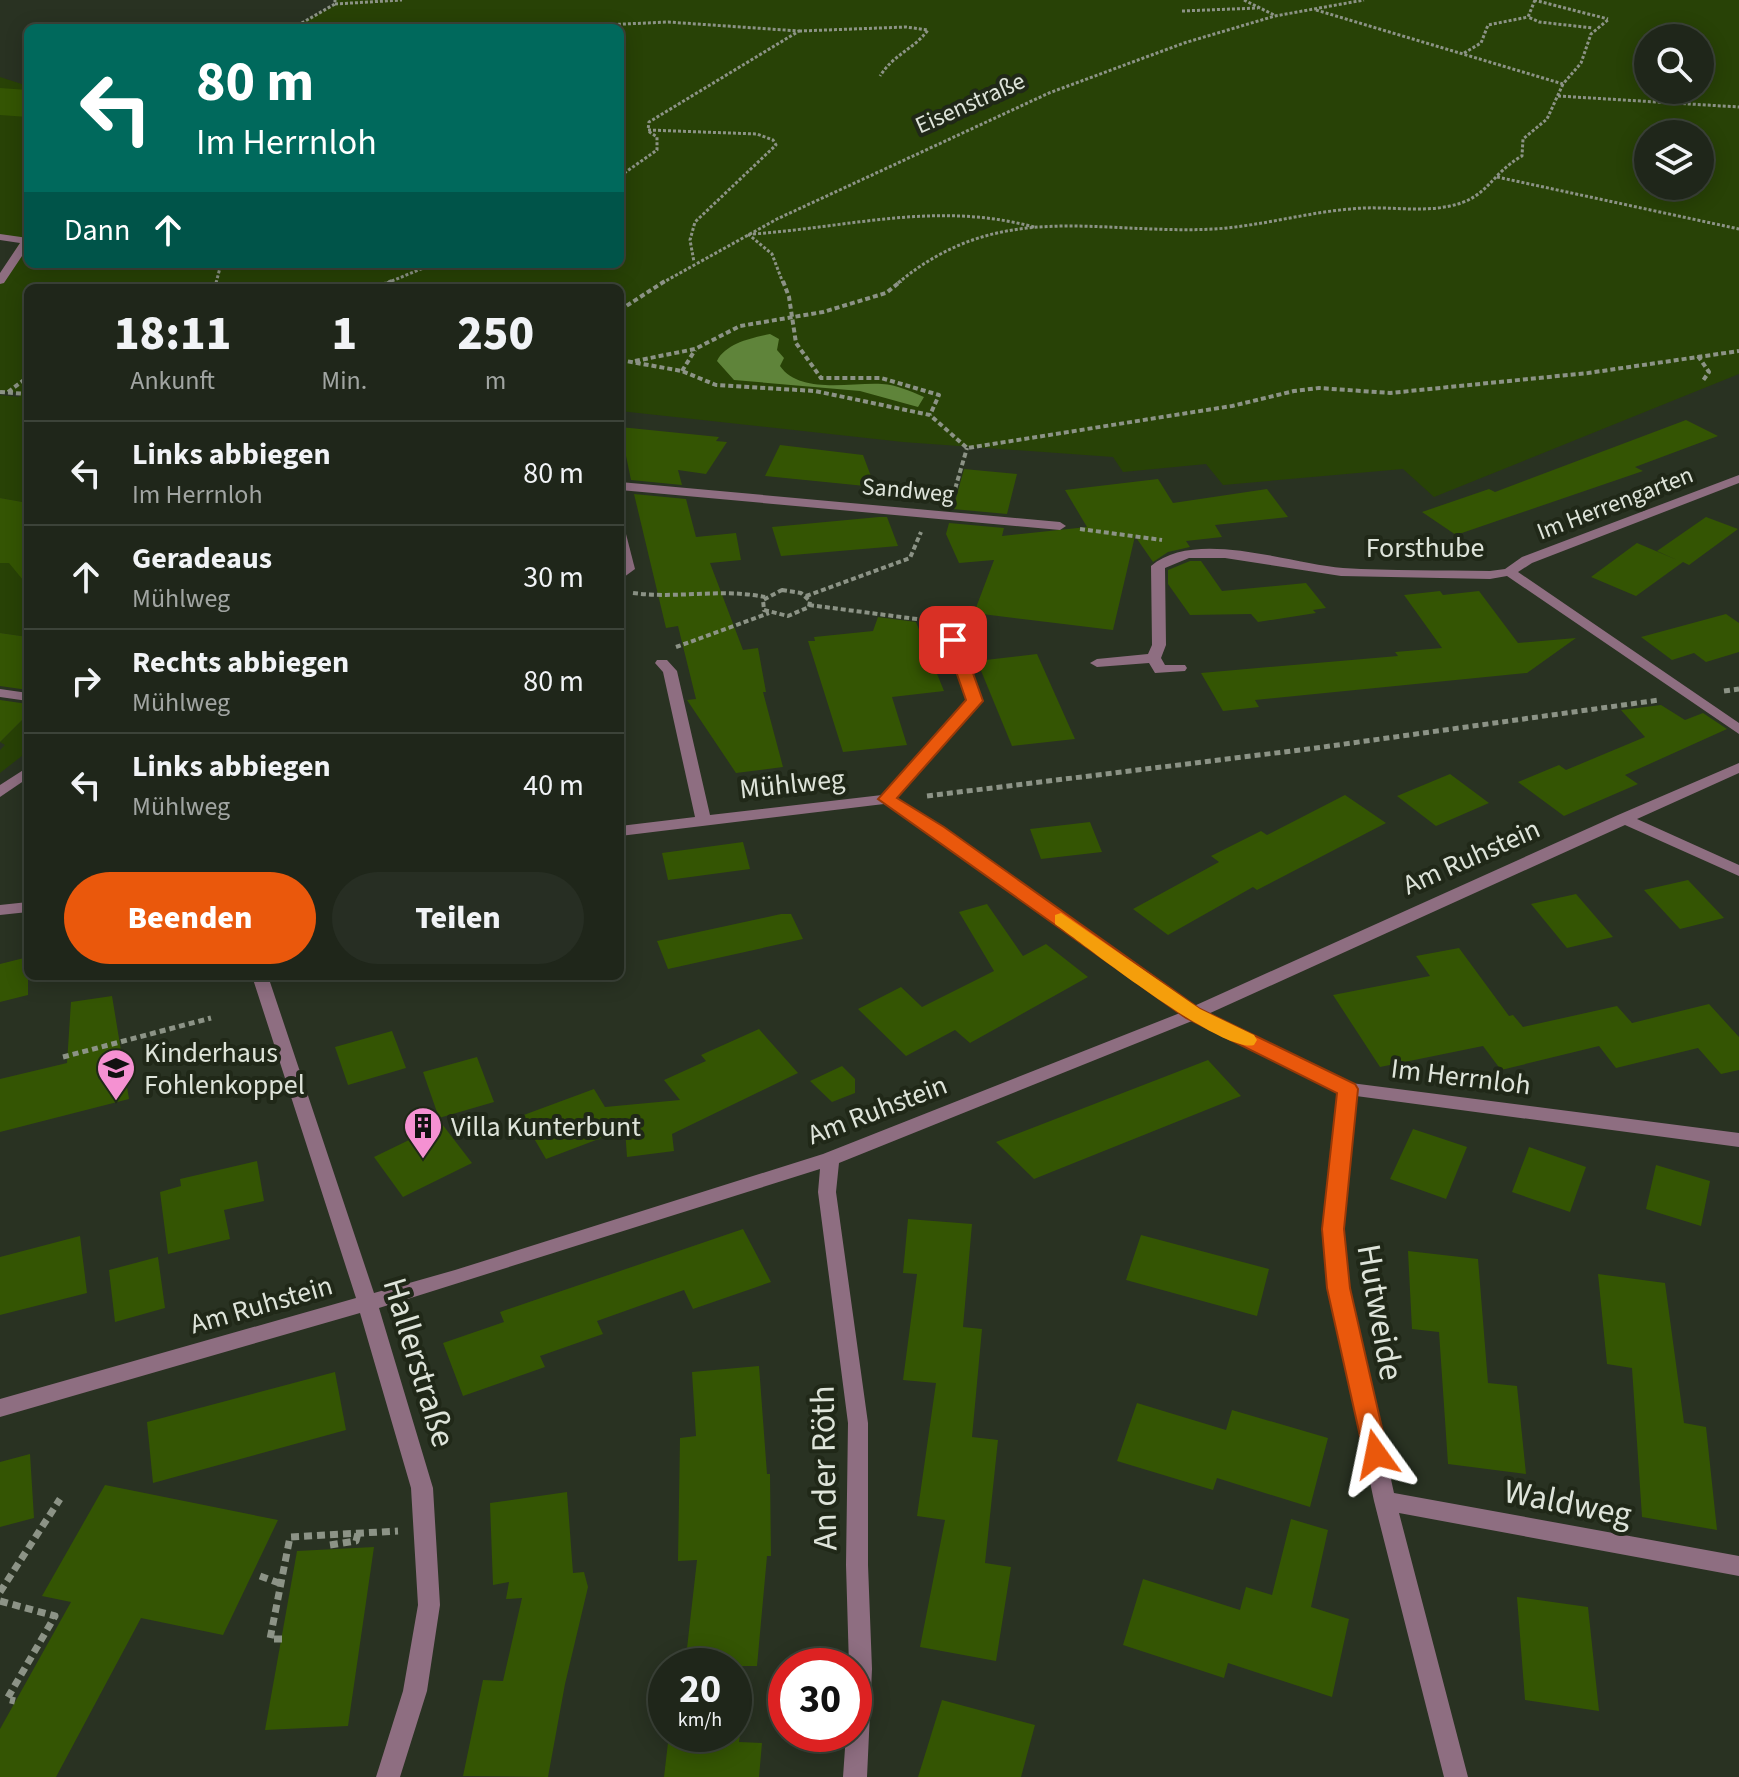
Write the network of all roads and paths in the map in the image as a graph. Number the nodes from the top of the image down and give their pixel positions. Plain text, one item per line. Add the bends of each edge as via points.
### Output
1 (402, 0) edge
2 (1244, 0) edge
3 (1364, 0) edge
4 (1535, 0) edge
5 (335, 2) edge
6 (1258, 8) junction
7 (1315, 9) junction
8 (1182, 11) dead end
9 (1275, 16) junction
10 (1528, 17) junction
11 (299, 24) edge
12 (595, 24) edge
13 (1593, 28) junction
14 (799, 31) junction
15 (1463, 53) junction
16 (880, 76) dead end
17 (1563, 84) junction
18 (1558, 96) junction
19 (1739, 107) edge
20 (648, 130) junction
21 (624, 173) edge
22 (1497, 177) junction
23 (1034, 227) junction
24 (1739, 229) edge
25 (748, 234) junction
26 (0, 237) edge
27 (24, 241) edge
28 (24, 245) edge
29 (694, 262) junction
30 (423, 268) edge
31 (0, 281) edge
32 (384, 284) edge
33 (624, 307) edge
34 (790, 315) junction
35 (695, 349) junction
36 (1739, 351) edge
37 (1698, 356) junction
38 (624, 361) edge
39 (633, 362) junction
40 (682, 371) junction
41 (24, 380) edge
42 (1702, 382) dead end
43 (0, 392) edge
44 (7, 392) junction
45 (24, 394) edge
46 (930, 415) junction
47 (967, 448) junction
48 (1739, 479) edge
49 (624, 486) edge
50 (939, 515) junction
51 (1060, 526) joint
52 (624, 552) edge
53 (1187, 554) junction
54 (624, 572) edge
55 (1509, 572) junction
56 (624, 592) edge
57 (806, 596) junction
58 (765, 597) junction
59 (809, 605) junction
60 (769, 613) junction
61 (953, 640) joint
62 (1154, 658) junction
63 (662, 663) joint
64 (1097, 663) dead end
65 (1180, 668) dead end
66 (0, 693) edge
67 (24, 696) edge
68 (1674, 698) dead end
69 (1739, 730) edge
70 (1739, 767) edge
71 (24, 774) edge
72 (0, 792) edge
73 (913, 797) dead end
74 (887, 799) junction
75 (1623, 818) junction
76 (703, 819) junction
77 (624, 830) edge
78 (1739, 871) edge
79 (24, 907) edge
80 (0, 910) edge
81 (261, 980) edge
82 (1193, 1014) junction
83 (211, 1018) dead end
84 (63, 1057) dead end
85 (1348, 1089) junction
86 (1739, 1140) edge
87 (830, 1159) junction
88 (367, 1302) junction
89 (0, 1408) edge
90 (60, 1499) dead end
91 (1385, 1501) junction
92 (403, 1530) dead end
93 (358, 1533) junction
94 (330, 1545) dead end
95 (1739, 1566) edge
96 (260, 1576) dead end
97 (282, 1584) junction
98 (0, 1592) edge
99 (0, 1601) edge
100 (282, 1639) dead end
101 (15, 1701) dead end
102 (388, 1777) edge
103 (855, 1777) edge
104 (1456, 1777) edge

1 - 5 path
2 - 6 path
3 - 7 path, Eisenstraße
4 - 10 path
4 - 13 path via 1609,19
5 - 11 path
6 - 8 path
6 - 9 path
7 - 9 path, Eisenstraße
7 - 15 path
9 - 25 path, Eisenstraße via 1049,93
10 - 13 path
10 - 15 path via 1488,25 1481,43
12 - 14 path via 728,21
13 - 17 path via 1583,59
14 - 16 path via 928,30 891,59
14 - 20 path via 649,122
15 - 17 path
17 - 18 path
18 - 19 path
18 - 22 path via 1547,119 1523,139 1522,156 1502,167
20 - 21 path via 657,137 657,150
20 - 29 path via 757,134 776,145 695,222 690,240
22 - 23 path via 1481,196 1448,207 1361,208 1211,229
22 - 24 path
23 - 25 path via 1011,219 932,214 872,216 789,233
23 - 34 path via 960,245 921,264 886,293 823,312
25 - 29 path, Eisenstraße
25 - 34 path via 772,254 789,297
26 - 27 street
28 - 31 street
29 - 33 path, Eisenstraße
30 - 32 path
34 - 35 path via 740,326
34 - 46 path via 796,343 821,378 881,378 939,395
35 - 39 path
35 - 40 path
36 - 37 path
37 - 42 path via 1709,372
37 - 47 path via 1390,393 1294,391 1232,406
38 - 39 path
39 - 40 path
40 - 46 path via 716,385 815,391
41 - 44 path
43 - 44 path
44 - 45 path
46 - 47 path
47 - 50 path via 950,506
48 - 55 street, Im Herrengarten via 1527,560
49 - 50 street, Sandweg
50 - 51 street, Sandweg
50 - 57 path via 922,527 910,558
51 - 53 path via 1161,540
52 - 54 street
53 - 55 street, Forsthube via 1225,554 1341,572
53 - 62 street via 1158,566 1159,645
55 - 69 street, Forsthube
56 - 58 path via 650,597
57 - 58 path via 782,590
57 - 59 path
58 - 60 path via 762,605
59 - 60 path via 788,616
59 - 61 path via 924,620
60 - 63 path via 675,647
61 - 74 street, Mühlweg via 975,701
62 - 64 street
62 - 65 street via 1160,670
63 - 76 street, Mühlweg via 670,671
66 - 67 street
68 - 73 path
70 - 75 street, Am Ruhstein
71 - 72 street
74 - 76 street, Mühlweg
74 - 82 street, Mühlweg
75 - 78 street
75 - 82 street, Am Ruhstein
76 - 77 street, Mühlweg
79 - 80 street
81 - 88 street, Hallerstraße
82 - 85 street, Im Herrnloh
82 - 87 street, Am Ruhstein
83 - 84 path
85 - 86 street, Im Herrnloh
85 - 91 street, Hutweide via 1333,1229 1339,1288
87 - 88 street, Am Ruhstein
87 - 103 street, An der Röth via 827,1192 858,1423 861,1669
88 - 89 street, Am Ruhstein
88 - 102 street, Hallerstraße via 422,1488 429,1605 415,1691
90 - 98 path
91 - 95 street, Waldweg
91 - 104 street, Hutweide
92 - 93 path
93 - 94 path via 356,1541
93 - 97 path via 290,1537
96 - 97 path
97 - 100 path via 270,1639
99 - 101 path via 55,1616 7,1699

